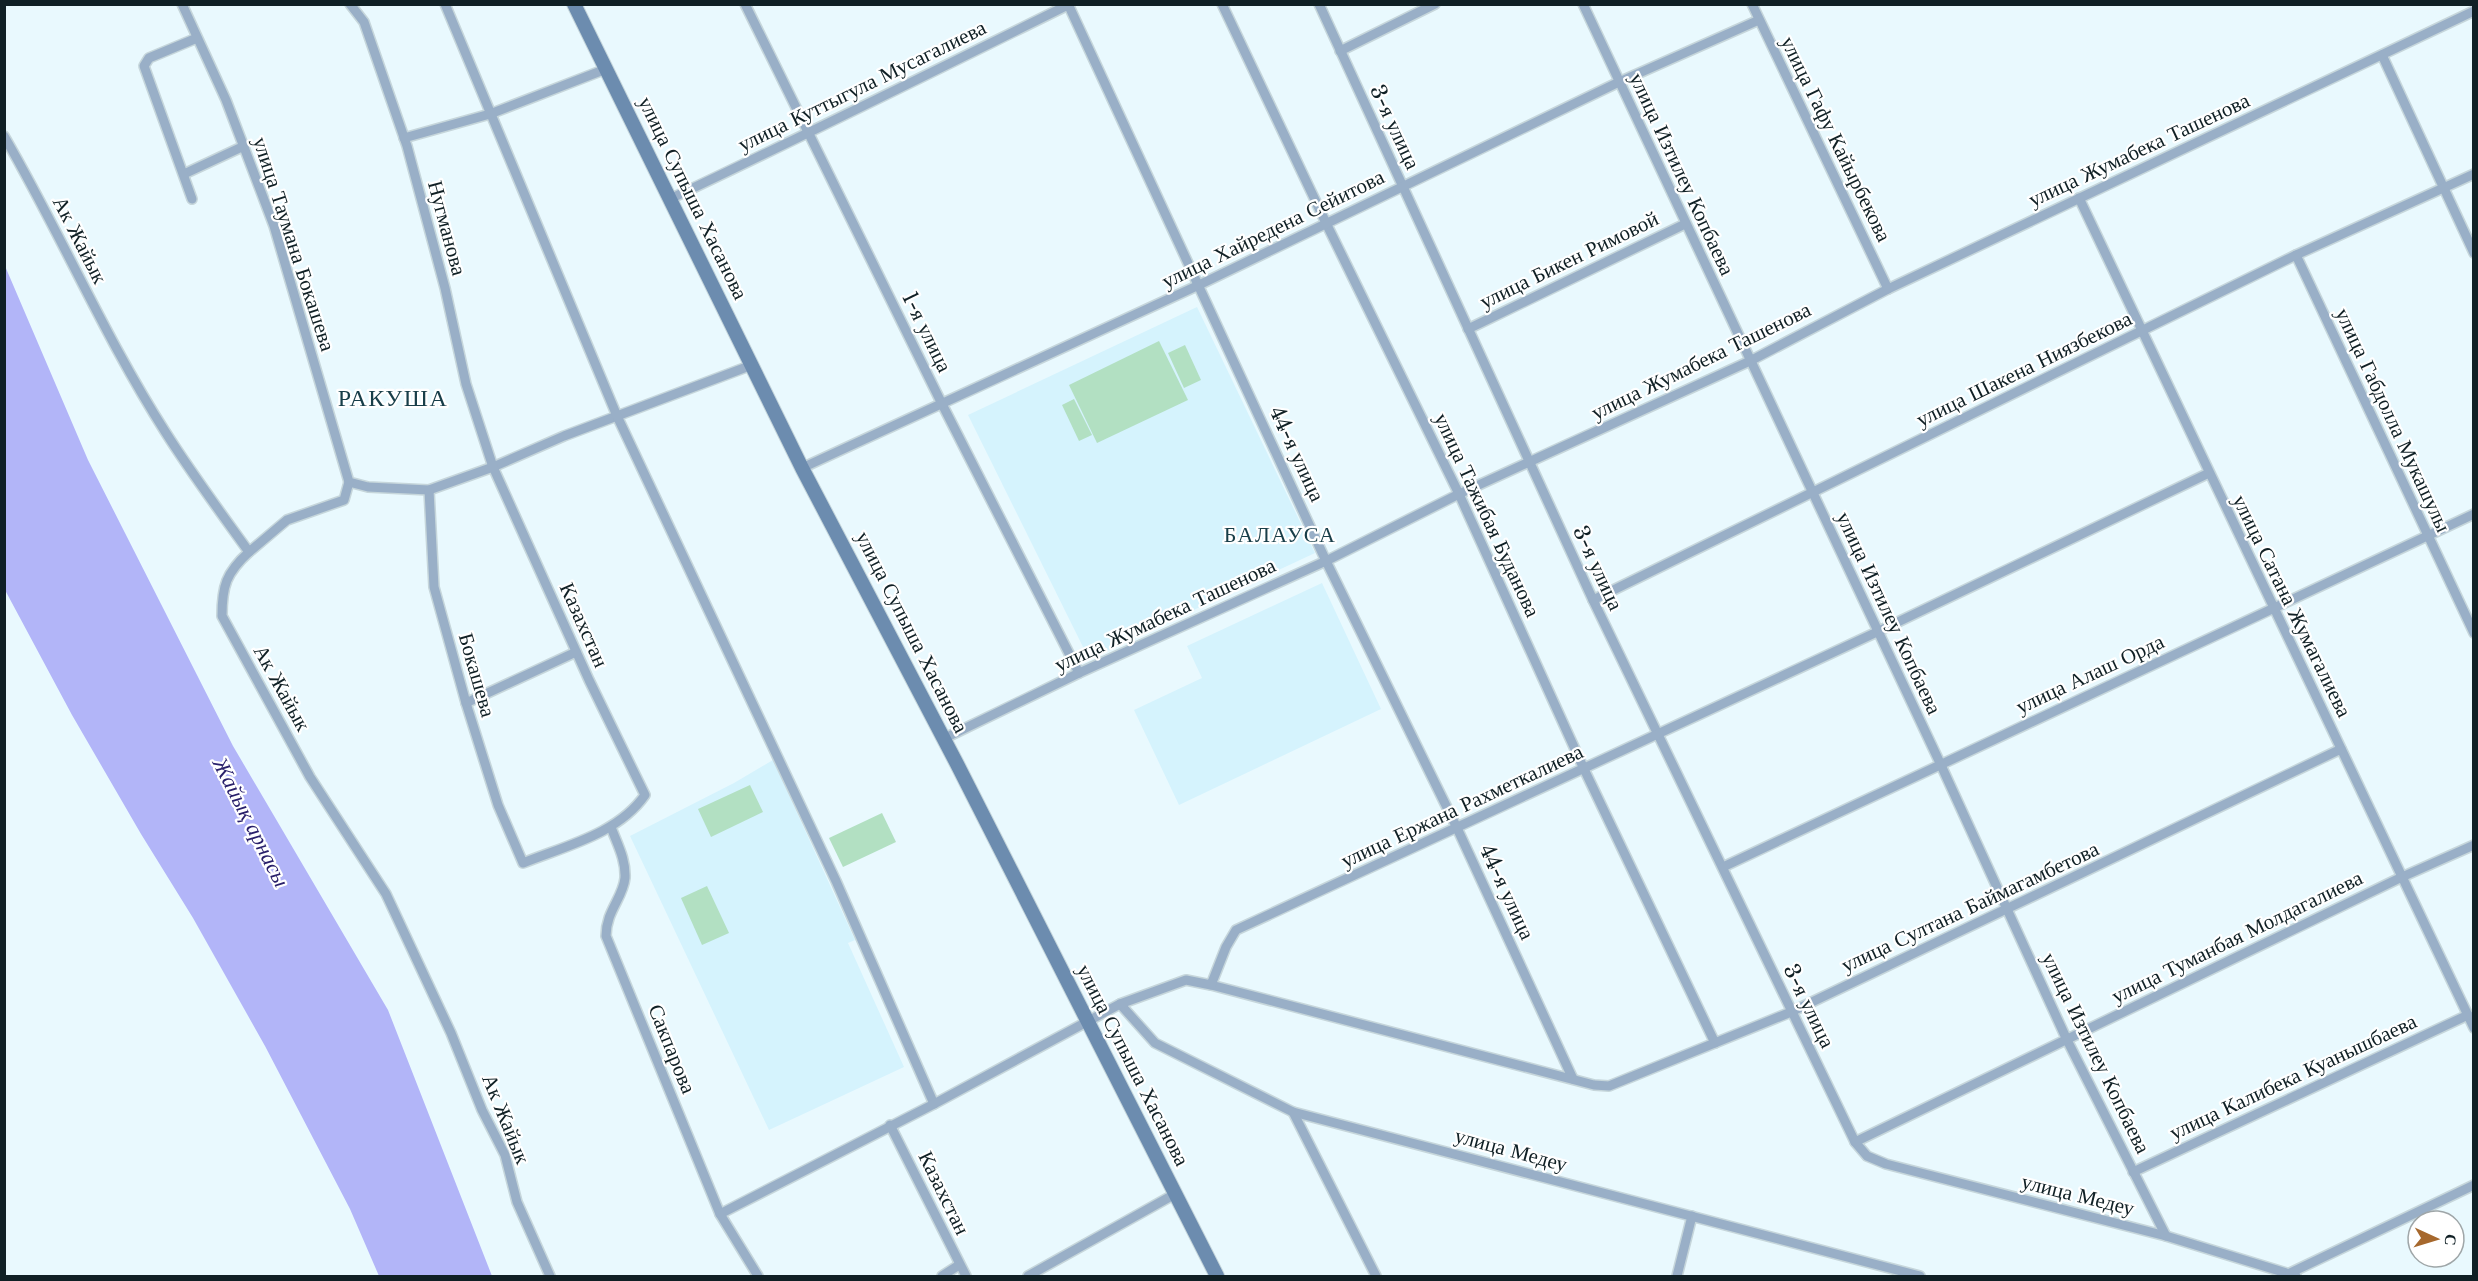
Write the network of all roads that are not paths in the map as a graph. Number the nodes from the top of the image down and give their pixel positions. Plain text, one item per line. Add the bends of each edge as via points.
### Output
1 (182, 4) edge
2 (350, 4) edge
3 (445, 4) edge
4 (574, 4) edge
5 (745, 4) edge
6 (1068, 4) edge
7 (1222, 4) edge
8 (1318, 4) edge
9 (1435, 4) edge
10 (1583, 4) edge
11 (1752, 4) edge
12 (2474, 11) edge
13 (1759, 20) junction
14 (197, 38) junction
15 (1340, 51) junction
16 (2382, 55) junction
17 (606, 69) junction
18 (1619, 82) junction
19 (490, 114) junction
20 (809, 134) junction
21 (4, 136) edge
22 (404, 138) junction
23 (244, 146) junction
24 (184, 174) junction
25 (2474, 174) edge
26 (1402, 186) junction
27 (2443, 188) junction
28 (192, 198) dead end
29 (2079, 198) junction
30 (670, 199) junction
31 (1326, 223) junction
32 (1685, 224) junction
33 (2474, 253) edge
34 (2296, 255) junction
35 (1199, 285) junction
36 (1888, 289) junction
37 (1468, 329) junction
38 (2142, 332) junction
39 (1750, 361) junction
40 (752, 365) junction
41 (942, 404) junction
42 (617, 416) junction
43 (1529, 462) junction
44 (493, 467) junction
45 (802, 468) junction
46 (2209, 473) junction
47 (349, 482) junction
48 (429, 490) junction
49 (1812, 493) junction
50 (1459, 494) junction
51 (2474, 514) edge
52 (2428, 536) junction
53 (249, 552) junction
54 (1326, 561) junction
55 (1593, 600) junction
56 (2274, 609) junction
57 (1877, 632) junction
58 (2474, 633) edge
59 (576, 652) junction
60 (1079, 673) junction
61 (466, 703) junction
62 (1657, 735) junction
63 (943, 739) junction
64 (2341, 749) junction
65 (1940, 763) junction
66 (1584, 769) junction
67 (611, 827) junction
68 (1457, 828) junction
69 (2474, 845) edge
70 (1723, 867) junction
71 (2403, 877) junction
72 (2008, 910) junction
73 (1211, 985) junction
74 (1120, 1004) junction
75 (1791, 1012) junction
76 (2468, 1015) junction
77 (1088, 1022) junction
78 (2474, 1028) edge
79 (2067, 1040) junction
80 (1715, 1043) junction
81 (1573, 1079) junction
82 (934, 1104) junction
83 (1293, 1112) junction
84 (890, 1125) junction
85 (1855, 1142) junction
86 (2133, 1172) junction
87 (2474, 1185) edge
88 (1175, 1194) junction
89 (720, 1214) junction
90 (1692, 1216) junction
91 (2166, 1236) junction
92 (959, 1265) junction
93 (2293, 1275) edge
94 (550, 1276) edge
95 (758, 1276) edge
96 (942, 1276) edge
97 (966, 1276) edge
98 (1028, 1276) edge
99 (1217, 1276) edge
100 (1376, 1276) edge
101 (1677, 1276) edge
102 (1920, 1276) edge

1 - 14 street, улица Таумана Бокашева
2 - 22 street, Нугманова via 364,22
3 - 19 street
4 - 17 street, улица Супыша Хасанова
5 - 20 street, 1-я улица
6 - 20 street, улица Куттыгула Мусагалиева
6 - 35 street, 44-я улица
7 - 31 street, улица Тажибая Буданова
8 - 15 street, 3-я улица
9 - 15 street
10 - 18 street, улица Изтилеу Копбаева
11 - 13 street, улица Гафу Кайырбекова
12 - 16 street, улица Жумабека Ташенова
13 - 18 street, улица Хайредена Сейитова
13 - 36 street, улица Гафу Кайырбекова
14 - 23 street, улица Таумана Бокашева
14 - 24 street via 149,58 144,66
15 - 26 street, 3-я улица
16 - 27 street
16 - 29 street, улица Жумабека Ташенова
17 - 19 street
17 - 30 street, улица Супыша Хасанова
18 - 26 street, улица Хайредена Сейитова
18 - 32 street, улица Изтилеу Копбаева
19 - 22 street
19 - 42 street
20 - 30 street, улица Куттыгула Мусагалиева
20 - 41 street, 1-я улица
21 - 53 street, Ак Жайык via 165,432
22 - 44 street, Нугманова via 445,288 466,384
23 - 24 street
23 - 47 street, улица Таумана Бокашева via 274,226
24 - 28 street
25 - 27 street, улица Шакена Ниязбекова
26 - 31 street, улица Хайредена Сейитова
26 - 37 street, 3-я улица
27 - 33 street
27 - 34 street, улица Шакена Ниязбекова
29 - 36 street, улица Жумабека Ташенова
29 - 38 street, улица Сатана Жумагалиева
30 - 40 street, улица Супыша Хасанова
31 - 35 street, улица Хайредена Сейитова
31 - 50 street, улица Тажибая Буданова
32 - 37 street, улица Бикен Римовой
32 - 39 street, улица Изтилеу Копбаева
34 - 38 street, улица Шакена Ниязбекова
34 - 52 street, улица Габдолла Мукашулы
35 - 41 street, улица Хайредена Сейитова
35 - 54 street, 44-я улица
36 - 39 street, улица Жумабека Ташенова
37 - 43 street, 3-я улица
38 - 46 street, улица Сатана Жумагалиева
38 - 49 street, улица Шакена Ниязбекова
39 - 43 street, улица Жумабека Ташенова
39 - 49 street, улица Изтилеу Копбаева
40 - 42 street
40 - 45 street, улица Супыша Хасанова
41 - 45 street, улица Хайредена Сейитова
41 - 60 street, 1-я улица
42 - 44 street
42 - 82 street via 836,881
43 - 50 street, улица Жумабека Ташенова
43 - 55 street, 3-я улица
44 - 48 street
44 - 59 street, Казахстан
45 - 63 street, улица Супыша Хасанова
46 - 56 street, улица Сатана Жумагалиева
46 - 57 street, улица Ержана Рахметкалиева
47 - 48 street via 368,487
47 - 53 street via 344,500 287,520
48 - 61 street, Бокашева via 434,587
49 - 55 street, улица Шакена Ниязбекова
49 - 57 street, улица Изтилеу Копбаева
50 - 54 street, улица Жумабека Ташенова
50 - 66 street, улица Тажибая Буданова
51 - 52 street, улица Алаш Орда
52 - 56 street, улица Алаш Орда
52 - 58 street, улица Габдолла Мукашулы
53 - 94 street, Ак Жайык via 233,566 222,591 222,616 310,777 386,894 505,1155 517,1202
54 - 60 street, улица Жумабека Ташенова
54 - 68 street, 44-я улица
55 - 62 street, 3-я улица
56 - 64 street, улица Сатана Жумагалиева
56 - 65 street, улица Алаш Орда
57 - 62 street, улица Ержана Рахметкалиева
57 - 65 street, улица Изтилеу Копбаева
59 - 61 street
59 - 67 street, Казахстан via 645,795 635,809
60 - 63 street, улица Жумабека Ташенова
61 - 67 street, Бокашева via 498,805 524,863
62 - 66 street, улица Ержана Рахметкалиева
62 - 70 street, 3-я улица
63 - 77 street, улица Супыша Хасанова
64 - 71 street, улица Сатана Жумагалиева
64 - 72 street, улица Султана Баймагамбетова
65 - 70 street, улица Алаш Орда
65 - 72 street, улица Изтилеу Копбаева
66 - 68 street, улица Ержана Рахметкалиева
66 - 80 street, улица Тажибая Буданова
67 - 89 street, Сакпарова via 624,859 625,880 606,922 606,936
68 - 73 street, улица Ержана Рахметкалиева via 1236,930
68 - 81 street, 44-я улица
69 - 71 street, улица Туманбая Молдагалиева
70 - 75 street, 3-я улица
71 - 76 street, улица Сатана Жумагалиева
71 - 79 street, улица Туманбая Молдагалиева
72 - 75 street, улица Султана Баймагамбетова
72 - 79 street, улица Изтилеу Копбаева
73 - 74 street via 1186,980
73 - 81 street
74 - 77 street
74 - 83 street, улица Медеу via 1155,1043
75 - 80 street, улица Султана Баймагамбетова
75 - 85 street, 3-я улица
76 - 78 street, улица Сатана Жумагалиева
76 - 86 street, улица Калибека Куанышбаева
77 - 82 street
77 - 88 street, улица Супыша Хасанова
79 - 85 street, улица Туманбая Молдагалиева
79 - 86 street, улица Изтилеу Копбаева
80 - 81 street, улица Султана Баймагамбетова via 1609,1086
82 - 84 street
83 - 90 street, улица Медеу
83 - 100 street
84 - 89 street
84 - 92 street, Казахстан
85 - 91 street, улица Медеу via 1867,1156 1886,1164
86 - 91 street, улица Изтилеу Копбаева
87 - 93 street
88 - 98 street
88 - 99 street, улица Супыша Хасанова
89 - 95 street, Сакпарова
90 - 101 street
90 - 102 street, улица Медеу
91 - 93 street, улица Медеу
92 - 96 street
92 - 97 street, Казахстан

